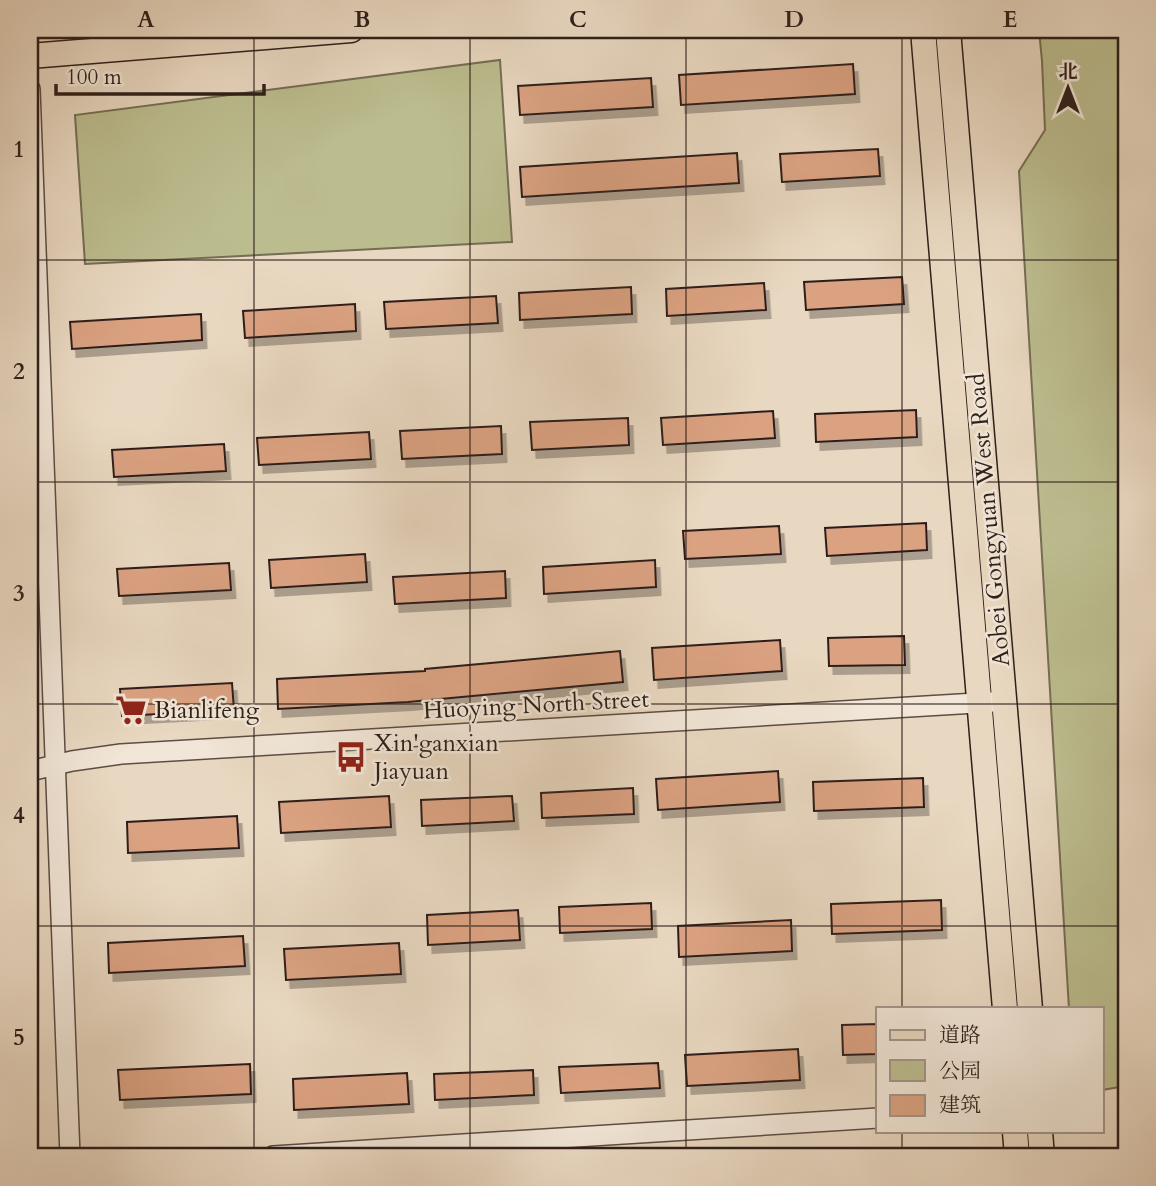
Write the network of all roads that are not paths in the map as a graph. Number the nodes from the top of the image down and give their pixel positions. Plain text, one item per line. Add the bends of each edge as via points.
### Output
1 (351, 30) edge
2 (923, 30) edge
3 (948, 30) edge
4 (30, 56) edge
5 (30, 89) edge
6 (1004, 701) junction
7 (979, 703) junction
8 (55, 764) junction
9 (30, 771) edge
10 (1004, 1007) edge
11 (1030, 1007) edge
12 (876, 1118) edge
13 (1015, 1134) edge
14 (1040, 1134) edge
15 (70, 1156) edge
16 (273, 1156) edge
17 (1017, 1156) edge
18 (1042, 1156) edge

1 - 4 main road
2 - 7 main road, Aobei Gongyuan West Road
3 - 6 main road, Aobei Gongyuan West Road
5 - 8 street
6 - 7 street, Huoying North Street
6 - 11 main road, Aobei Gongyuan West Road
7 - 8 street, Huoying North Street via 121,754
7 - 10 main road, Aobei Gongyuan West Road
8 - 9 street, Huoying North Street
8 - 15 street
12 - 16 street
13 - 17 main road
14 - 18 main road

